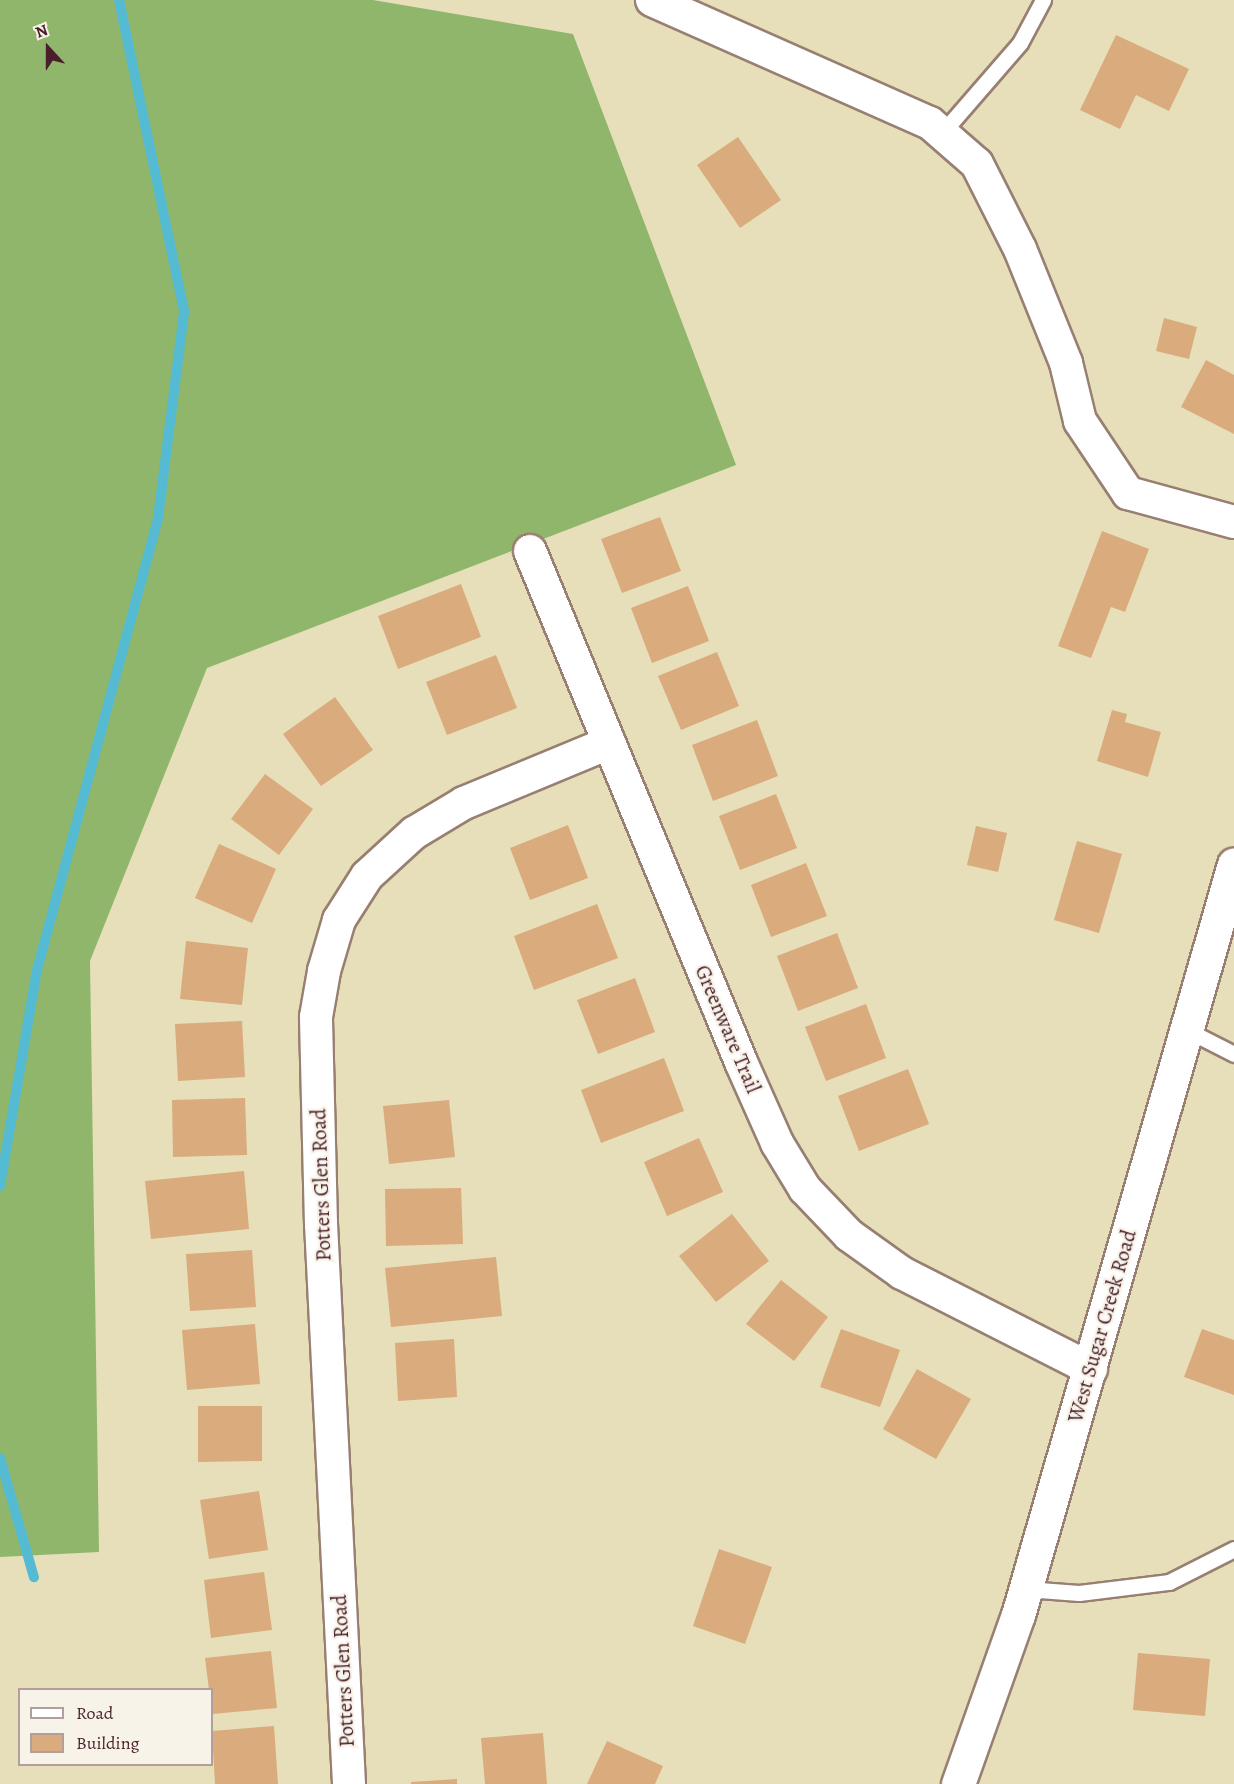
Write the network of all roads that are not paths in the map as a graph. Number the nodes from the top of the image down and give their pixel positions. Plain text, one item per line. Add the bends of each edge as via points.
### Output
1 (652, 0) edge
2 (1043, 0) edge
3 (942, 133) junction
4 (1234, 522) edge
5 (530, 551) dead end
6 (609, 742) junction
7 (1234, 864) edge
8 (1185, 1029) junction
9 (1234, 1054) edge
10 (1091, 1369) junction
11 (1234, 1549) edge
12 (1026, 1589) junction
13 (349, 1784) edge
14 (957, 1784) edge

1 - 3 street
2 - 3 lane via 1020,43
3 - 4 street via 976,164 1020,249 1066,363 1080,421 1128,493
5 - 6 street, Greenware Trail
6 - 10 street, Greenware Trail via 741,1062 777,1143 805,1189 849,1236 902,1273
6 - 13 street, Potters Glen Road via 464,803 414,833 356,894 339,920 324,971 316,1017 321,1224
7 - 8 main road, West Sugar Creek Road
8 - 9 lane
8 - 10 main road, West Sugar Creek Road
10 - 12 main road, West Sugar Creek Road
11 - 12 lane via 1169,1582 1079,1593
12 - 14 main road, West Sugar Creek Road

